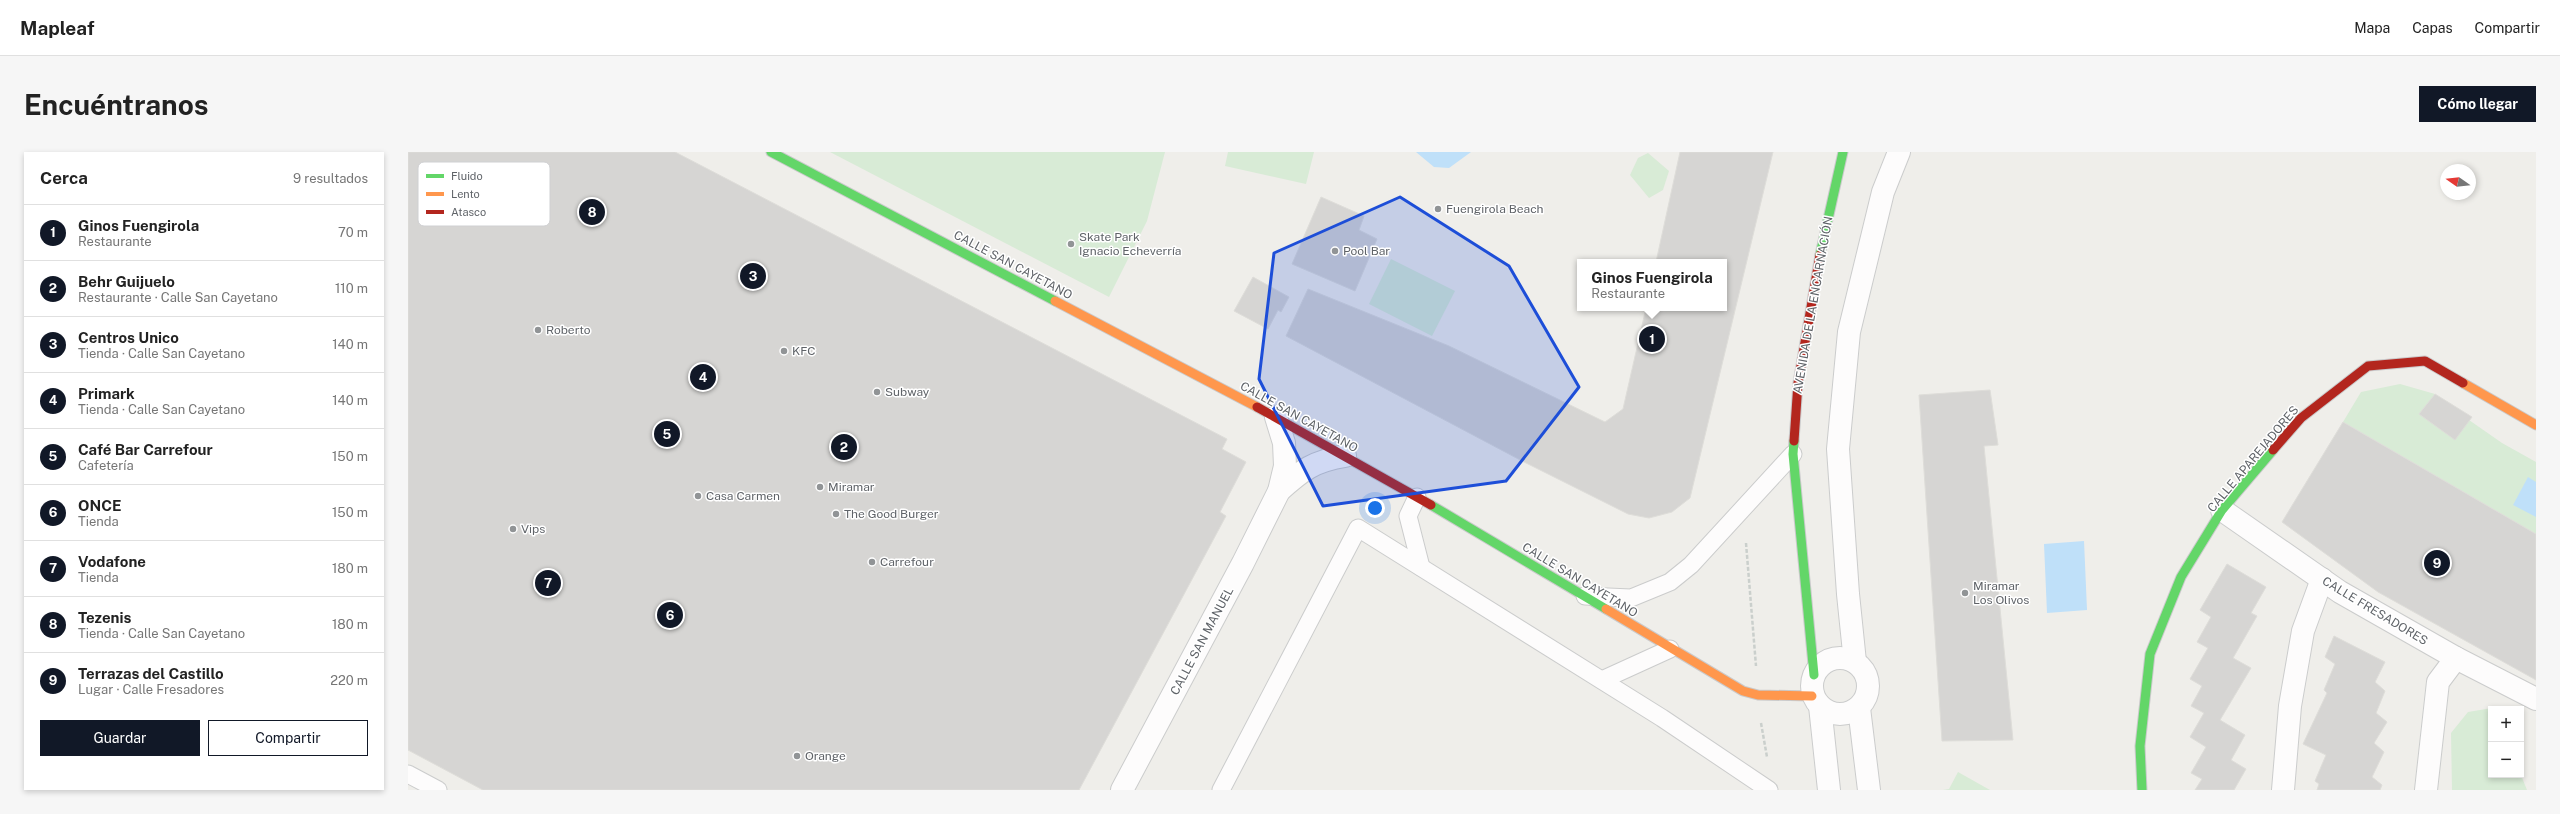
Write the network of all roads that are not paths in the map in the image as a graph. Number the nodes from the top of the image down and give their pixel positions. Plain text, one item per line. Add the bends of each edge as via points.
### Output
1 (771, 152) edge
2 (1843, 152) edge
3 (1899, 152) edge
4 (1276, 417) junction
5 (2536, 425) edge
6 (1793, 454) junction
7 (1345, 456) junction
8 (1279, 491) junction
9 (1418, 497) junction
10 (2222, 510) junction
11 (1421, 567) junction
12 (2322, 579) junction
13 (1585, 596) junction
14 (1670, 649) junction
15 (2456, 658) junction
16 (1856, 662) junction
17 (1814, 674) junction
18 (1602, 680) junction
19 (2536, 699) edge
20 (1816, 701) junction
21 (1859, 708) junction
22 (408, 774) edge
23 (438, 790) edge
24 (1122, 790) edge
25 (1220, 790) edge
26 (1769, 790) edge
27 (1829, 790) edge
28 (1869, 790) edge
29 (2142, 790) edge
30 (2283, 790) edge
31 (2426, 790) edge

1 - 4 street, CALLE SAN CAYETANO
2 - 6 street, AVENIDA DE LA ENCARNACIÓN via 1813,286 1798,383
3 - 16 street via 1883,192 1849,332 1838,449 1848,594
4 - 7 street, CALLE SAN CAYETANO
4 - 8 street, CALLE SAN MANUEL via 1284,443 1285,466
5 - 10 street, CALLE APAREJADORES via 2425,361 2368,366 2301,418
6 - 13 lane via 1691,565 1670,582 1631,598
6 - 17 street, AVENIDA DE LA ENCARNACIÓN
7 - 8 street, CALLE SAN MANUEL via 1325,460 1301,471
7 - 9 street, CALLE SAN CAYETANO
8 - 24 street, CALLE SAN MANUEL via 1244,563
9 - 11 lane via 1408,516
9 - 13 street, CALLE SAN CAYETANO
10 - 12 street, CALLE FRESADORES
10 - 29 street, CALLE APAREJADORES via 2181,577 2150,654 2140,746
11 - 18 lane
11 - 25 lane via 1358,528
12 - 15 street, CALLE FRESADORES
12 - 30 street via 2303,631 2290,706
13 - 14 street, CALLE SAN CAYETANO
14 - 18 lane
14 - 20 street, CALLE SAN CAYETANO via 1743,691
15 - 19 street, CALLE FRESADORES
15 - 31 street via 2438,682
16 - 17 street via 1839,658 1831,660 1823,663
16 - 21 street via 1866,674 1869,683 1865,700
17 - 20 street, AVENIDA DE LA ENCARNACIÓN
18 - 26 lane
20 - 21 street via 1828,712 1844,714
20 - 27 street, AVENIDA DE LA ENCARNACIÓN
21 - 28 street
22 - 23 lane

